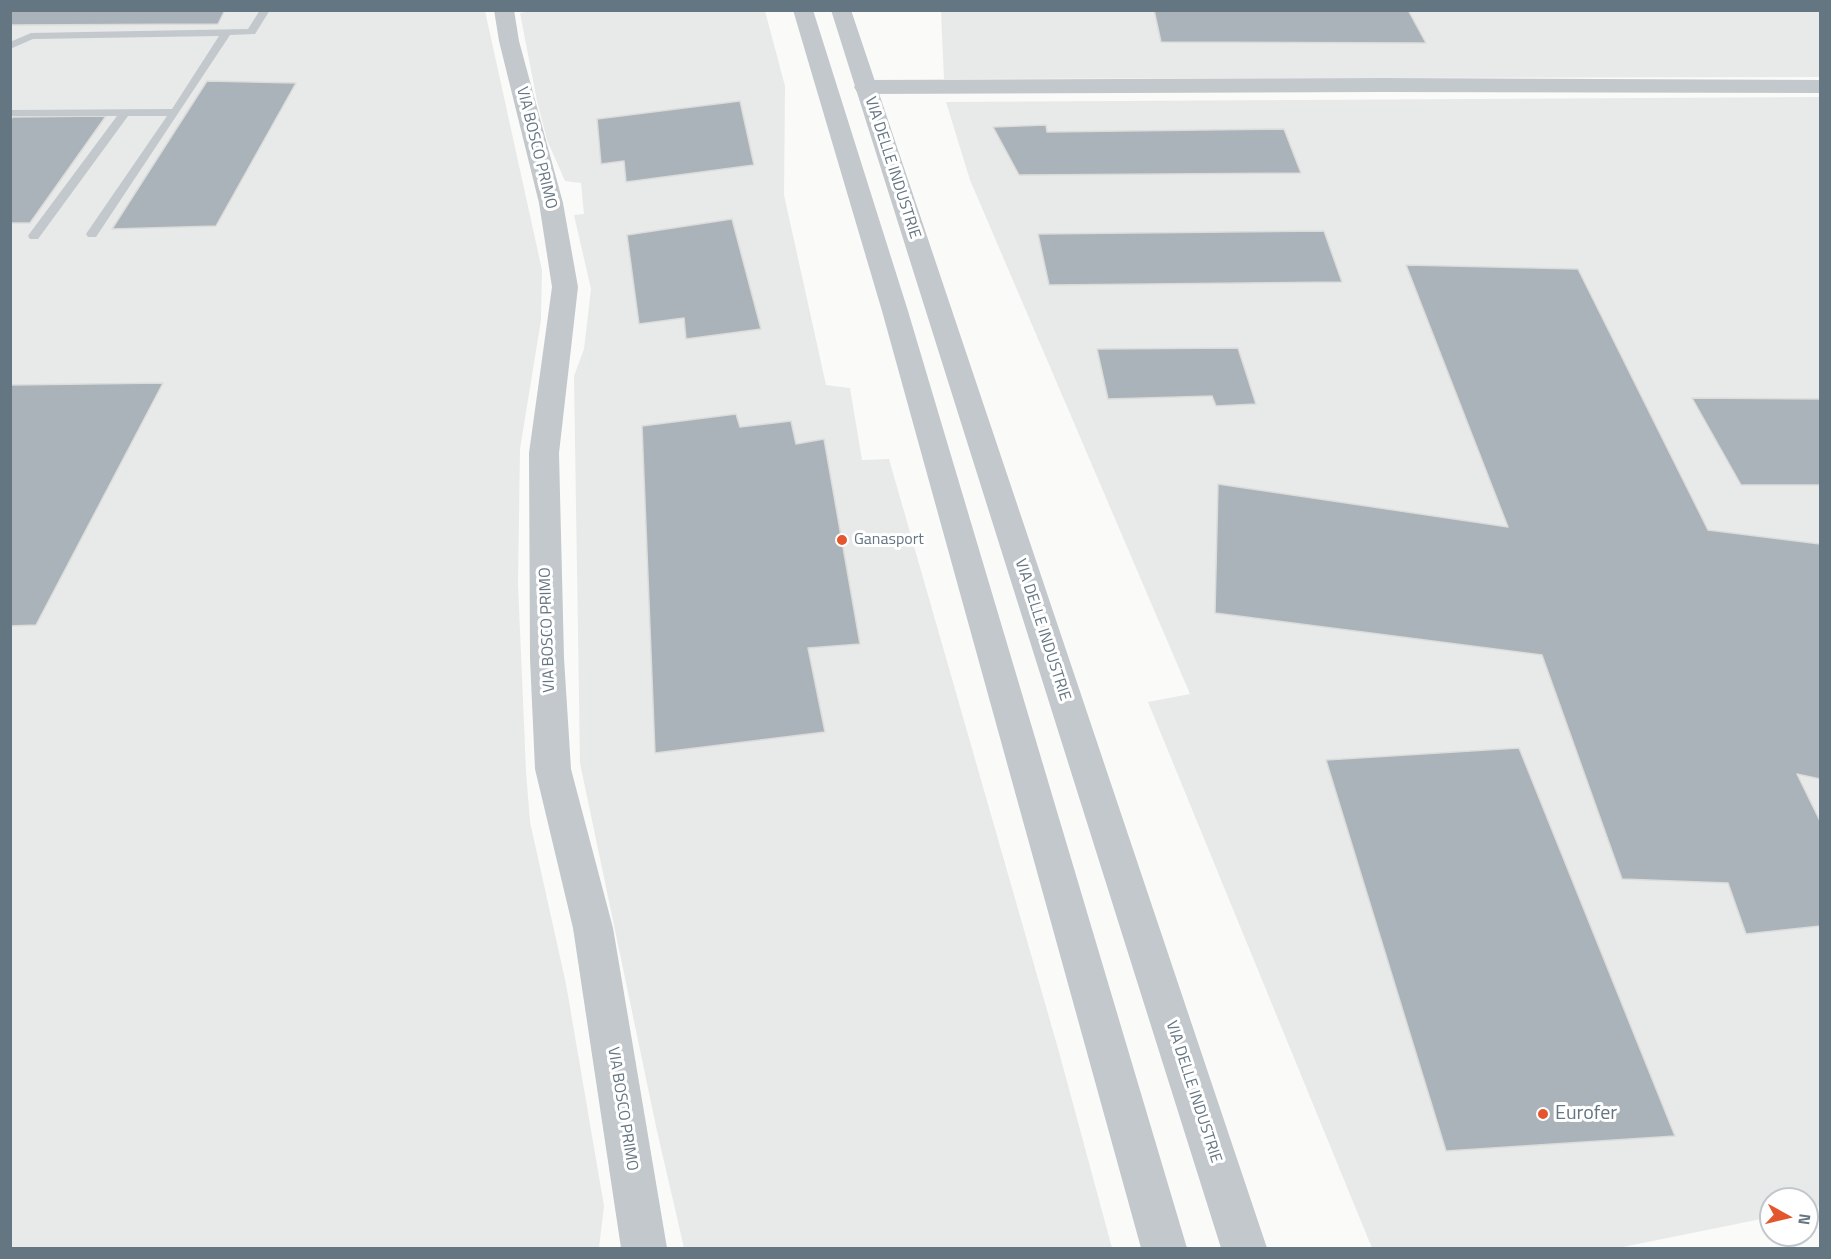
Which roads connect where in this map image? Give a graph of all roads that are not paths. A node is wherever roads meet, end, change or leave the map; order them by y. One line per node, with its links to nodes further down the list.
1 (265, 10): 5 (lane)
2 (504, 10): 16 (street, VIA BOSCO PRIMO)
3 (803, 10): 17 (street)
4 (841, 10): 9 (street, VIA DELLE INDUSTRIE)
5 (227, 32): 7 (lane); 12 (lane)
6 (10, 36): 7 (lane)
7 (31, 36): 8 (lane)
8 (10, 46)
9 (865, 87): 10 (street); 18 (street, VIA DELLE INDUSTRIE)
10 (1821, 87)
11 (125, 112): 12 (lane); 13 (lane); 15 (lane)
12 (175, 112): 14 (lane)
13 (10, 113)
14 (92, 234)
15 (34, 236)
16 (644, 1248)
17 (1164, 1248)
18 (1244, 1248)

